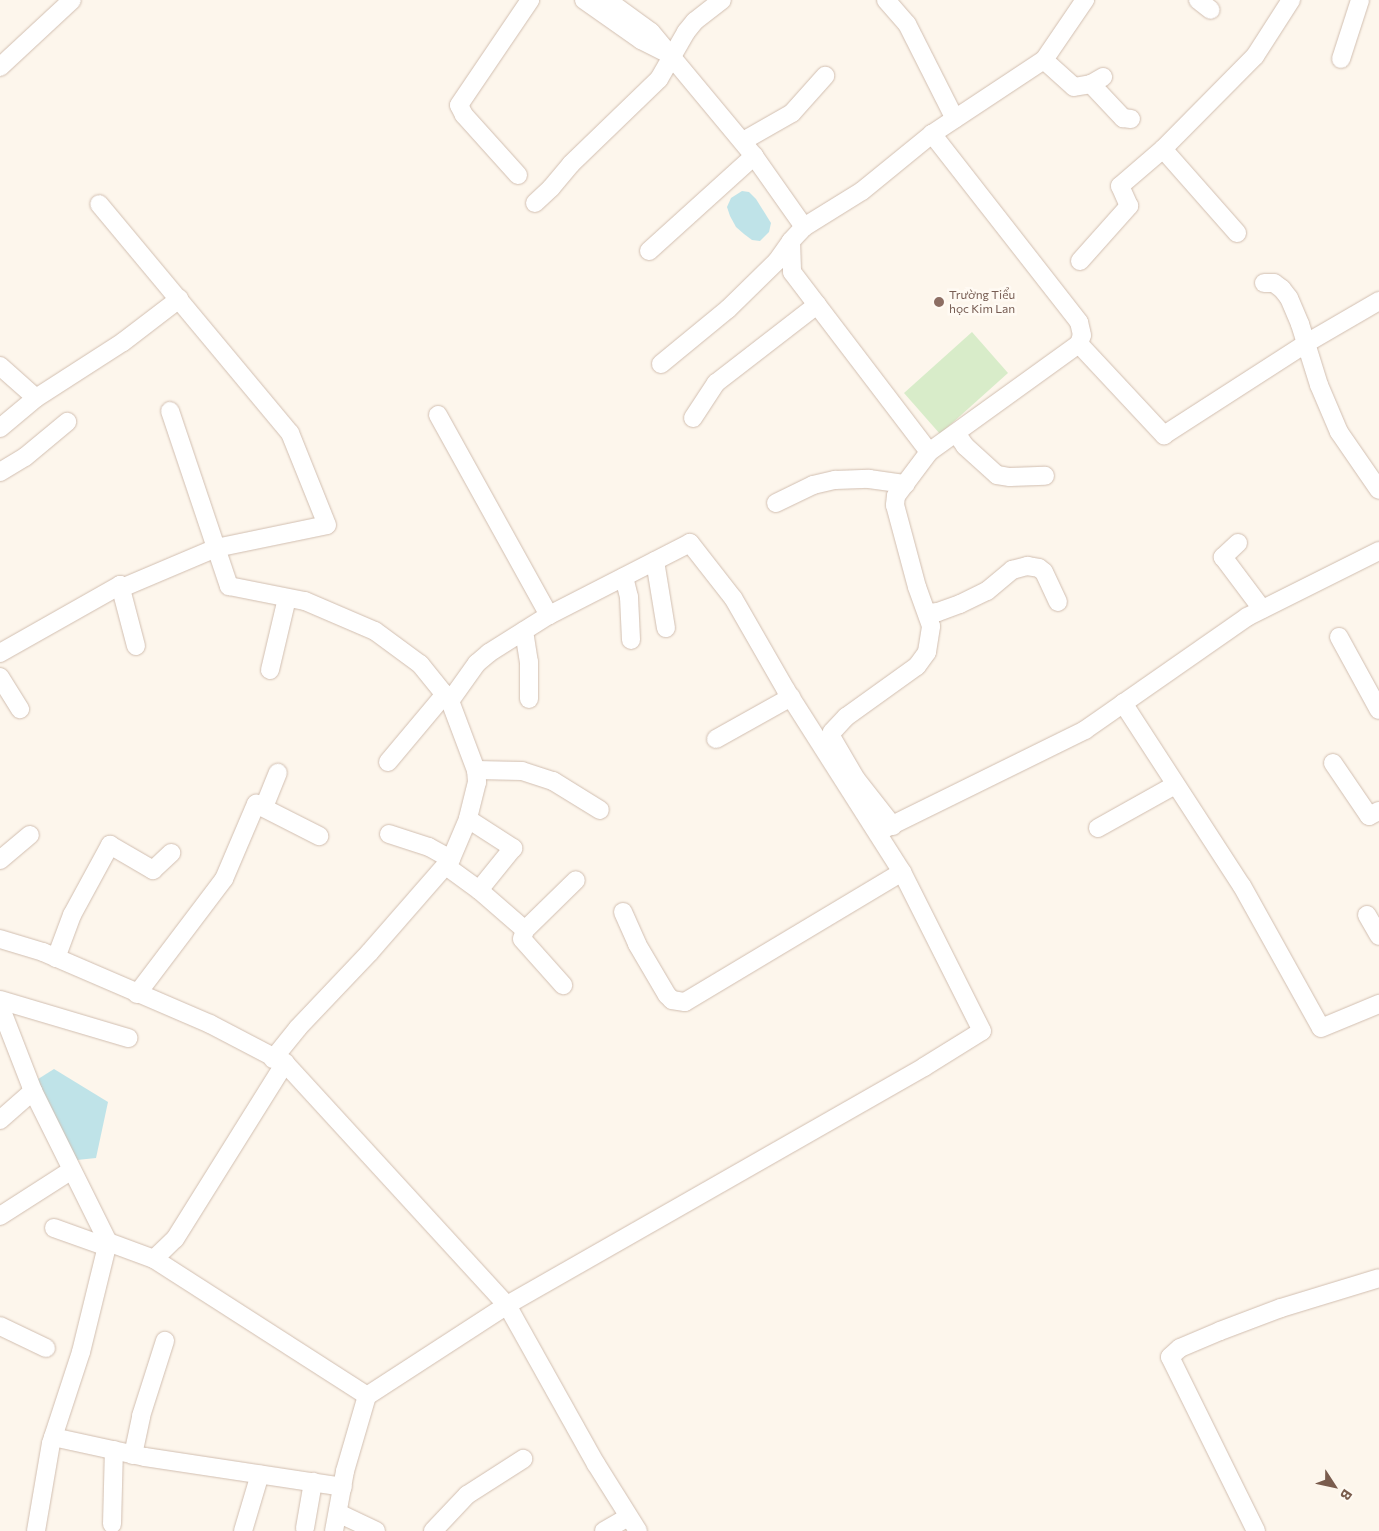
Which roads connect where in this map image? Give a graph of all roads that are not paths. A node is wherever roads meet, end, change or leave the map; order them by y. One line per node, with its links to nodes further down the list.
1 (72, 0): 13 (street)
2 (530, 0): 21 (street)
3 (584, 0): 10 (street)
4 (608, 0): 10 (street)
5 (722, 0): 10 (street)
6 (886, 0): 15 (street)
7 (1085, 0): 12 (street)
8 (1291, 0): 19 (street)
9 (1360, 0): 11 (street)
10 (673, 55): 18 (street); 22 (street)
11 (1341, 59)
12 (1044, 60): 15 (street); 16 (street)
13 (0, 66)
14 (825, 76): 18 (street)
15 (955, 119): 17 (street)
16 (1131, 119)
17 (932, 134): 24 (street); 33 (street)
18 (743, 141): 20 (street)
19 (1163, 149): 25 (street); 28 (street)
20 (754, 156): 24 (street); 27 (street)
21 (518, 175)
22 (535, 203)
23 (99, 204): 30 (street)
24 (804, 228): 26 (street)
25 (1237, 233)
26 (791, 241): 32 (street); 35 (street)
27 (649, 251)
28 (1080, 261)
29 (1264, 283): 34 (street)
30 (179, 299): 37 (street); 51 (street)
31 (1379, 301): 34 (street)
32 (817, 305): 40 (street); 44 (street)
33 (1079, 344): 34 (street); 43 (street)
34 (1305, 344): 48 (street)
35 (661, 364)
36 (0, 366): 37 (street)
37 (36, 398): 42 (street)
38 (170, 411): 51 (street)
39 (438, 416): 60 (street)
40 (692, 418)
41 (67, 422): 45 (street)
42 (0, 428)
43 (956, 433): 44 (street); 46 (street)
44 (929, 452): 47 (street)
45 (0, 472)
46 (1045, 476)
47 (906, 484): 49 (street); 59 (street)
48 (1379, 490)
49 (776, 503)
50 (1238, 543): 58 (street)
51 (216, 548): 55 (street); 56 (street)
52 (1379, 551): 58 (street)
53 (655, 561): 54 (street); 61 (street); 69 (street)
54 (624, 577): 60 (street); 64 (street)
55 (120, 585): 65 (street); 66 (street)
56 (287, 598): 67 (street); 70 (street)
57 (1058, 602): 59 (street)
58 (1262, 609): 72 (street)
59 (928, 613): 75 (street)
60 (549, 615): 62 (street)
61 (666, 628)
62 (524, 631): 70 (street); 71 (street)
63 (1339, 637): 74 (street)
64 (631, 640)
65 (136, 646)
66 (0, 653)
67 (270, 670)
68 (0, 677): 73 (street)
69 (791, 697): 75 (street); 76 (street)
70 (447, 698): 77 (street); 79 (street)
71 (529, 699)
72 (1123, 703): 81 (street); 87 (street)
73 (20, 708)
74 (1379, 710)
75 (825, 738): 87 (street)
76 (716, 739)
77 (388, 762)
78 (1333, 763): 84 (street)
79 (476, 770): 83 (street); 85 (street)
80 (278, 773): 82 (street)
81 (1175, 785): 86 (street); 106 (street)
82 (264, 807): 90 (street); 104 (street)
83 (600, 810)
84 (1379, 811)
85 (468, 819): 93 (street); 96 (street)
86 (1098, 828)
87 (886, 829): 94 (street)
88 (389, 834): 93 (street)
89 (30, 835): 92 (street)
90 (319, 836)
91 (170, 853): 102 (street)
92 (0, 860)
93 (449, 863): 96 (street); 109 (street)
94 (902, 872): 97 (street); 118 (street)
95 (576, 880): 99 (street)
96 (479, 890): 99 (street)
97 (624, 912)
98 (1367, 915): 100 (street)
99 (525, 930): 103 (street)
100 (1379, 936)
101 (0, 939): 102 (street)
102 (56, 958): 104 (street)
103 (563, 985)
104 (137, 994): 109 (street)
105 (0, 1000): 108 (street)
106 (1379, 1004)
107 (0, 1006): 110 (street)
108 (128, 1038)
109 (279, 1061): 116 (street); 118 (street)
110 (33, 1091): 111 (street); 112 (street)
111 (3, 1112)
112 (72, 1170): 113 (street); 115 (street)
113 (0, 1216)
114 (54, 1228): 115 (street)
115 (107, 1245): 116 (street); 123 (street)
116 (154, 1259): 122 (street)
117 (1379, 1278): 140 (street)
118 (507, 1305): 122 (street); 132 (street)
119 (0, 1326): 121 (street)
120 (165, 1341): 125 (street)
121 (46, 1348)
122 (367, 1396): 129 (street)
123 (52, 1437): 124 (street); 134 (street)
124 (114, 1450): 125 (street); 131 (street)
125 (133, 1454): 127 (street)
126 (523, 1459): 138 (street)
127 (260, 1474): 128 (street); 135 (street)
128 (313, 1482): 129 (street); 133 (street)
129 (342, 1487): 130 (street)
130 (338, 1513): 136 (street); 137 (street)
131 (112, 1524)
132 (633, 1524): 139 (street)
133 (305, 1528)
134 (36, 1531)
135 (243, 1531)
136 (334, 1531)
137 (376, 1531)
138 (433, 1531)
139 (604, 1531)
140 (1256, 1531)

